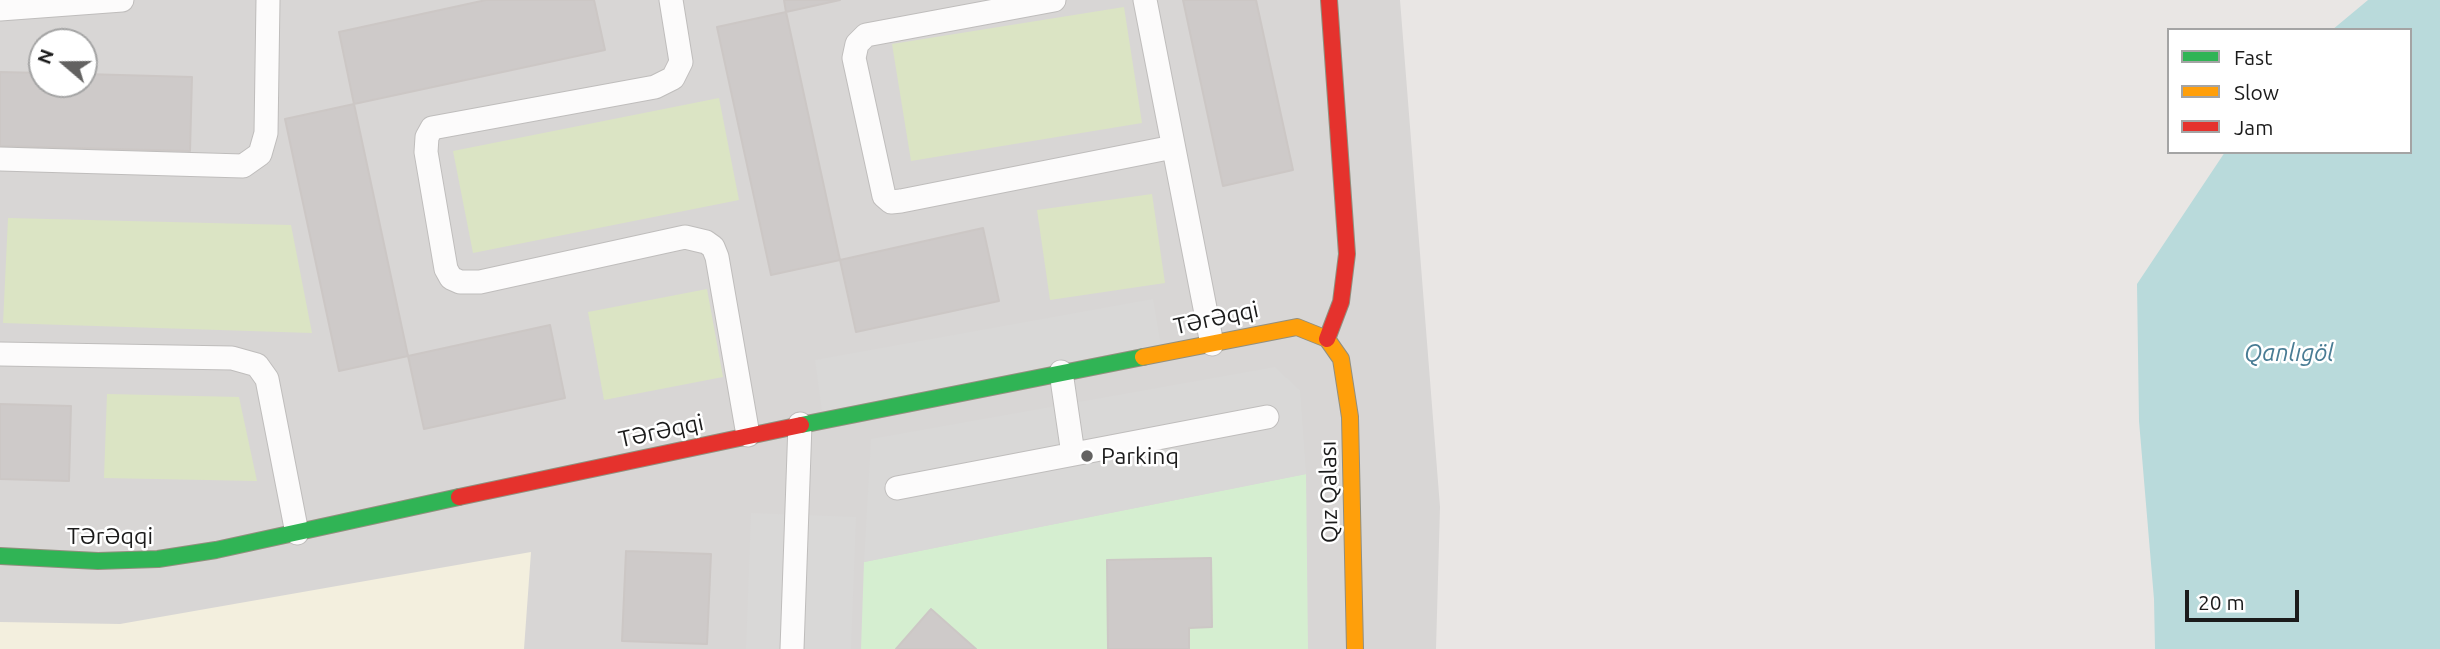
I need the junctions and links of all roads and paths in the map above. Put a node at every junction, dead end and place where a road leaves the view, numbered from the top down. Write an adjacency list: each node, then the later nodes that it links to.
1 (122, 0): 7 (lane)
2 (268, 0): 9 (lane)
3 (671, 0): 16 (lane)
4 (1054, 0): 8 (lane)
5 (1144, 0): 8 (lane)
6 (1328, 0): 10 (street)
7 (0, 9)
8 (1173, 147): 11 (lane)
9 (0, 159)
10 (1327, 339): 11 (street, Tərəqqi); 22 (street, Qız Qalası)
11 (1212, 344): 13 (street, Tərəqqi)
12 (0, 354): 19 (lane)
13 (1061, 372): 15 (street, Tərəqqi); 17 (lane)
14 (1267, 416): 17 (lane)
15 (800, 424): 16 (street, Tərəqqi); 21 (lane)
16 (748, 435): 19 (street, Tərəqqi)
17 (1073, 454): 18 (lane)
18 (897, 488)
19 (297, 533): 20 (street, Tərəqqi)
20 (0, 556)
21 (792, 649)
22 (1354, 649)

